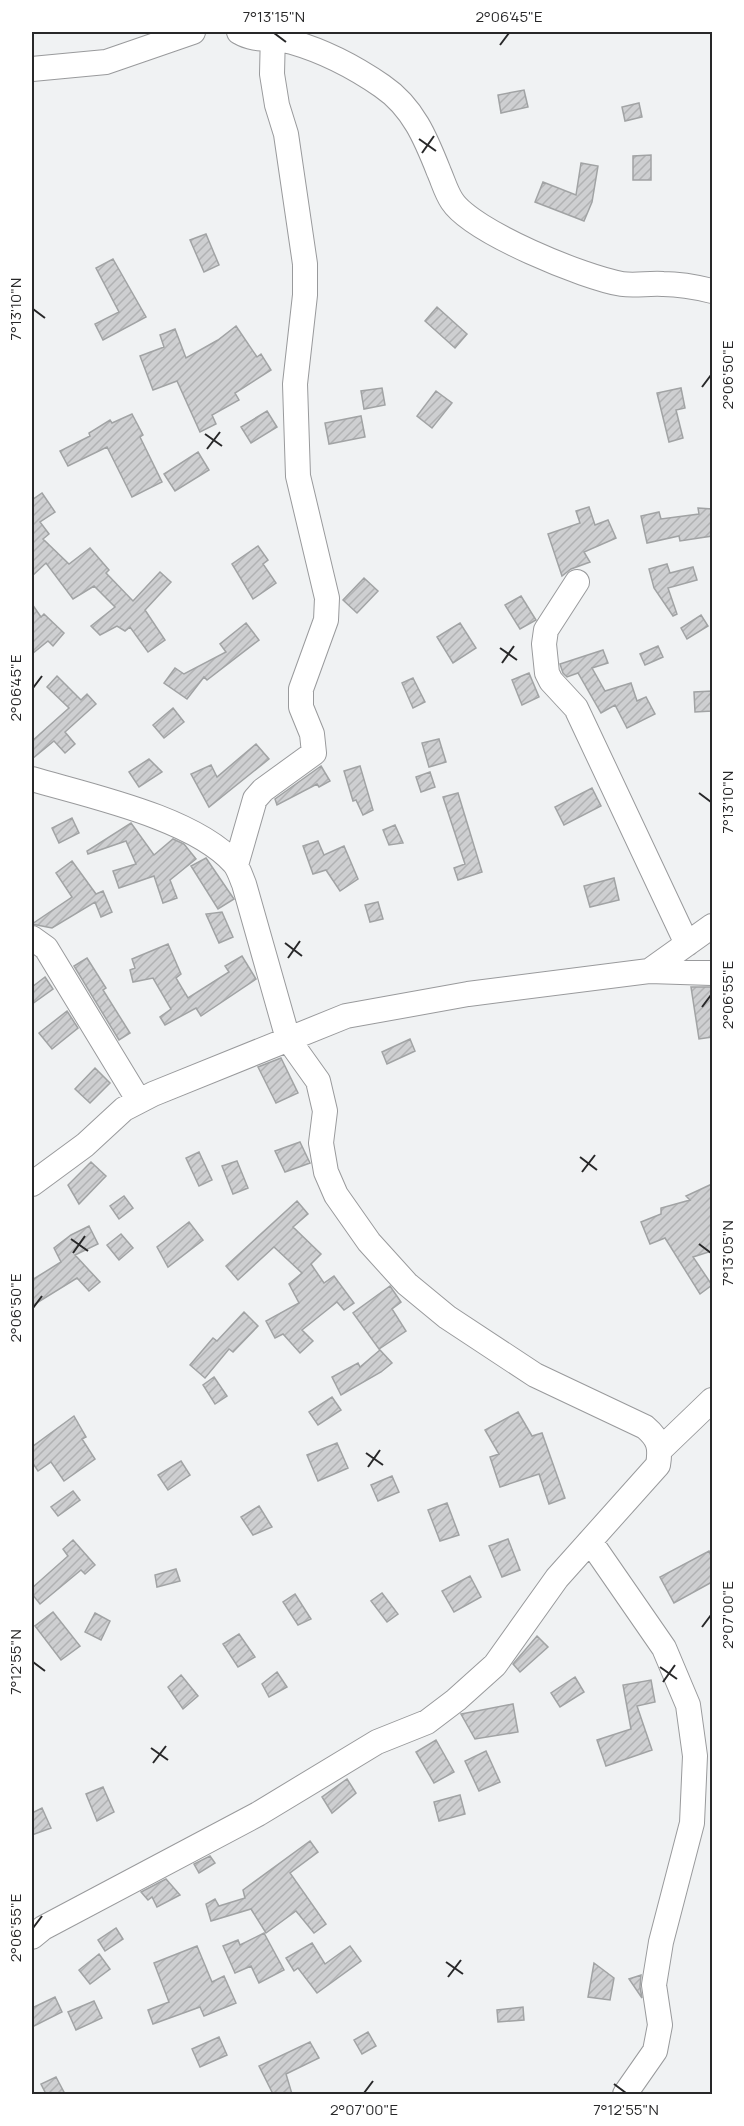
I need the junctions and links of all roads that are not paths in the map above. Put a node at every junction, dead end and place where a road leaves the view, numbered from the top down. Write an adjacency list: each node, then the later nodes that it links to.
1 (193, 32): 4 (street)
2 (240, 32): 3 (street)
3 (273, 35): 5 (street); 8 (street)
4 (32, 69)
5 (712, 291)
6 (577, 582): 11 (street)
7 (32, 779): 8 (street)
8 (236, 865): 14 (street)
9 (712, 926): 11 (street)
10 (32, 938): 15 (street)
11 (687, 944): 12 (street)
12 (649, 971): 13 (street); 14 (street)
13 (712, 973)
14 (288, 1039): 15 (street); 18 (street)
15 (139, 1101): 16 (street)
16 (32, 1184)
17 (712, 1400): 18 (street)
18 (660, 1450): 19 (street)
19 (590, 1541): 21 (street); 22 (street)
20 (712, 1796): 21 (street)
21 (692, 1823): 23 (street)
22 (32, 1937)
23 (630, 2086): 24 (street)
24 (609, 2094)

